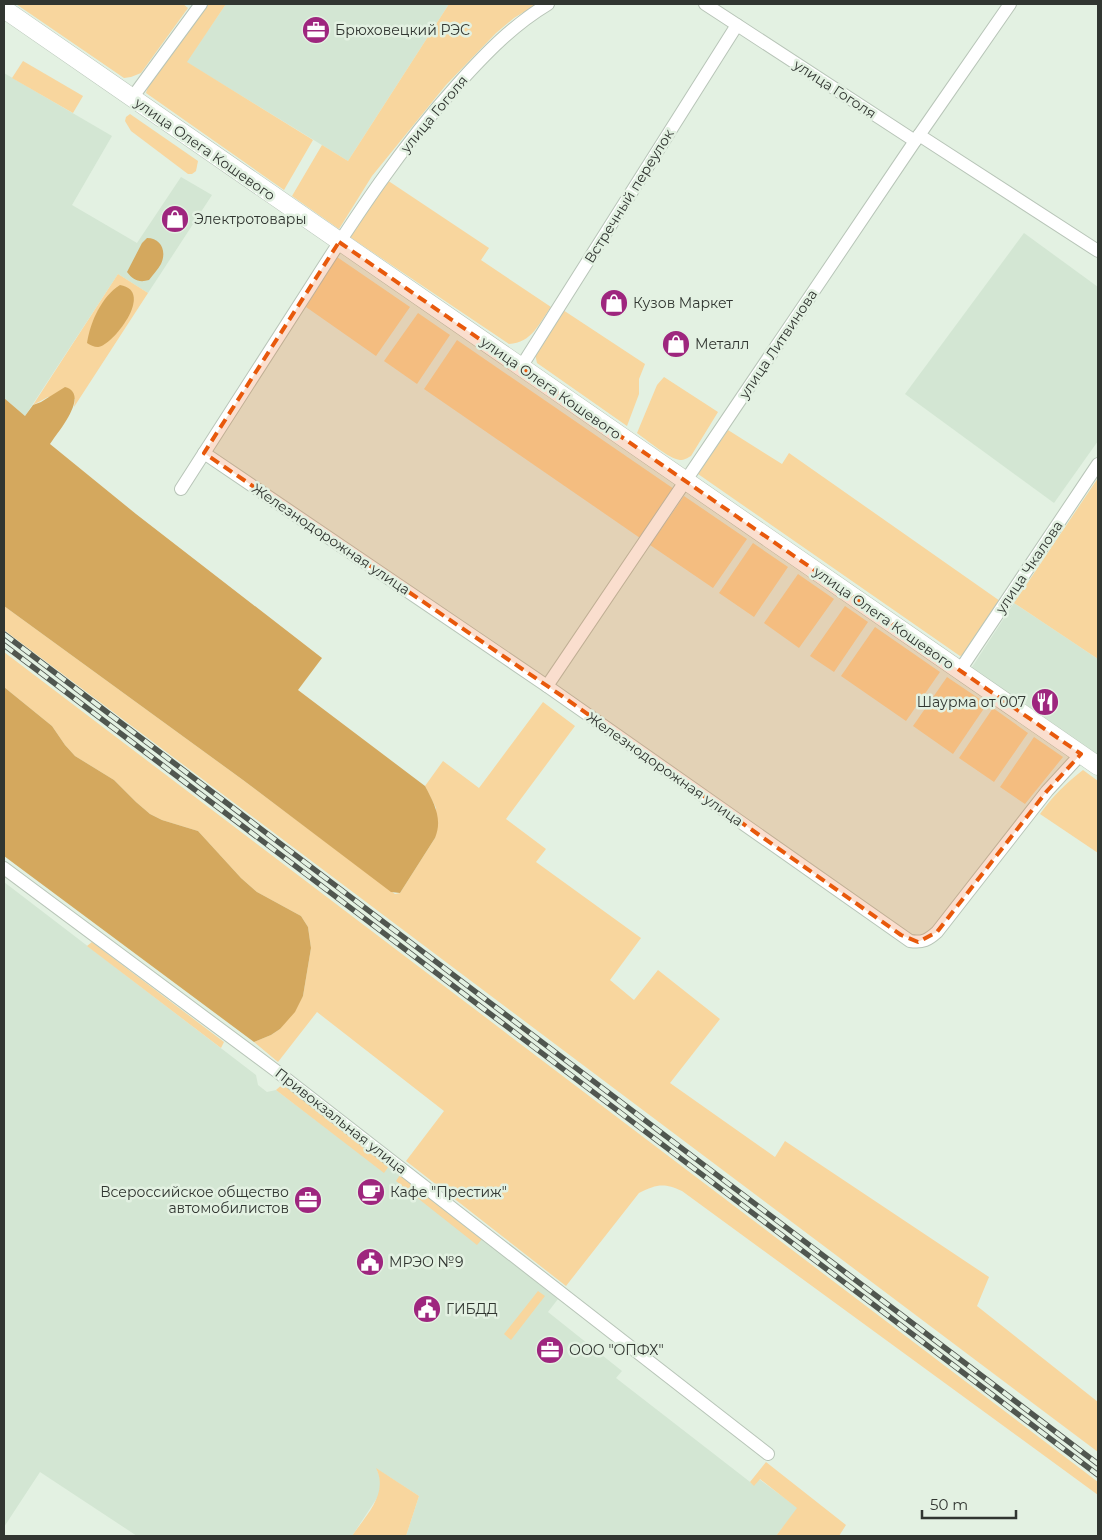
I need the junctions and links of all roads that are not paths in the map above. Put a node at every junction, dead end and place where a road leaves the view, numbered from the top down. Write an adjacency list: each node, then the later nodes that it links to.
1 (201, 4): 7 (street)
2 (548, 4): 9 (street, улица Гоголя)
3 (705, 4): 6 (street, улица Гоголя)
4 (1010, 4): 8 (street, улица Литвинова)
5 (4, 9): 7 (main road, улица Олега Кошевого)
6 (737, 25): 8 (street, улица Гоголя); 11 (street, Встречный переулок)
7 (132, 98): 9 (main road, улица Олега Кошевого)
8 (917, 138): 10 (street, улица Гоголя); 14 (street, улица Литвинова)
9 (339, 242): 11 (main road, улица Олега Кошевого); 12 (street)
10 (1098, 251)
11 (521, 367): 14 (main road, улица Олега Кошевого)
12 (204, 453): 15 (street); 17 (street, Железнодорожная улица)
13 (1098, 464): 16 (street, улица Чкалова)
14 (686, 481): 16 (main road, улица Олега Кошевого); 17 (street, улица Литвинова)
15 (181, 489)
16 (960, 670): 18 (main road, улица Олега Кошевого)
17 (547, 686): 18 (street, Железнодорожная улица)
18 (1081, 754): 19 (main road, улица Олега Кошевого)
19 (1098, 766)
20 (4, 868): 21 (street, Привокзальная улица)
21 (768, 1454)

